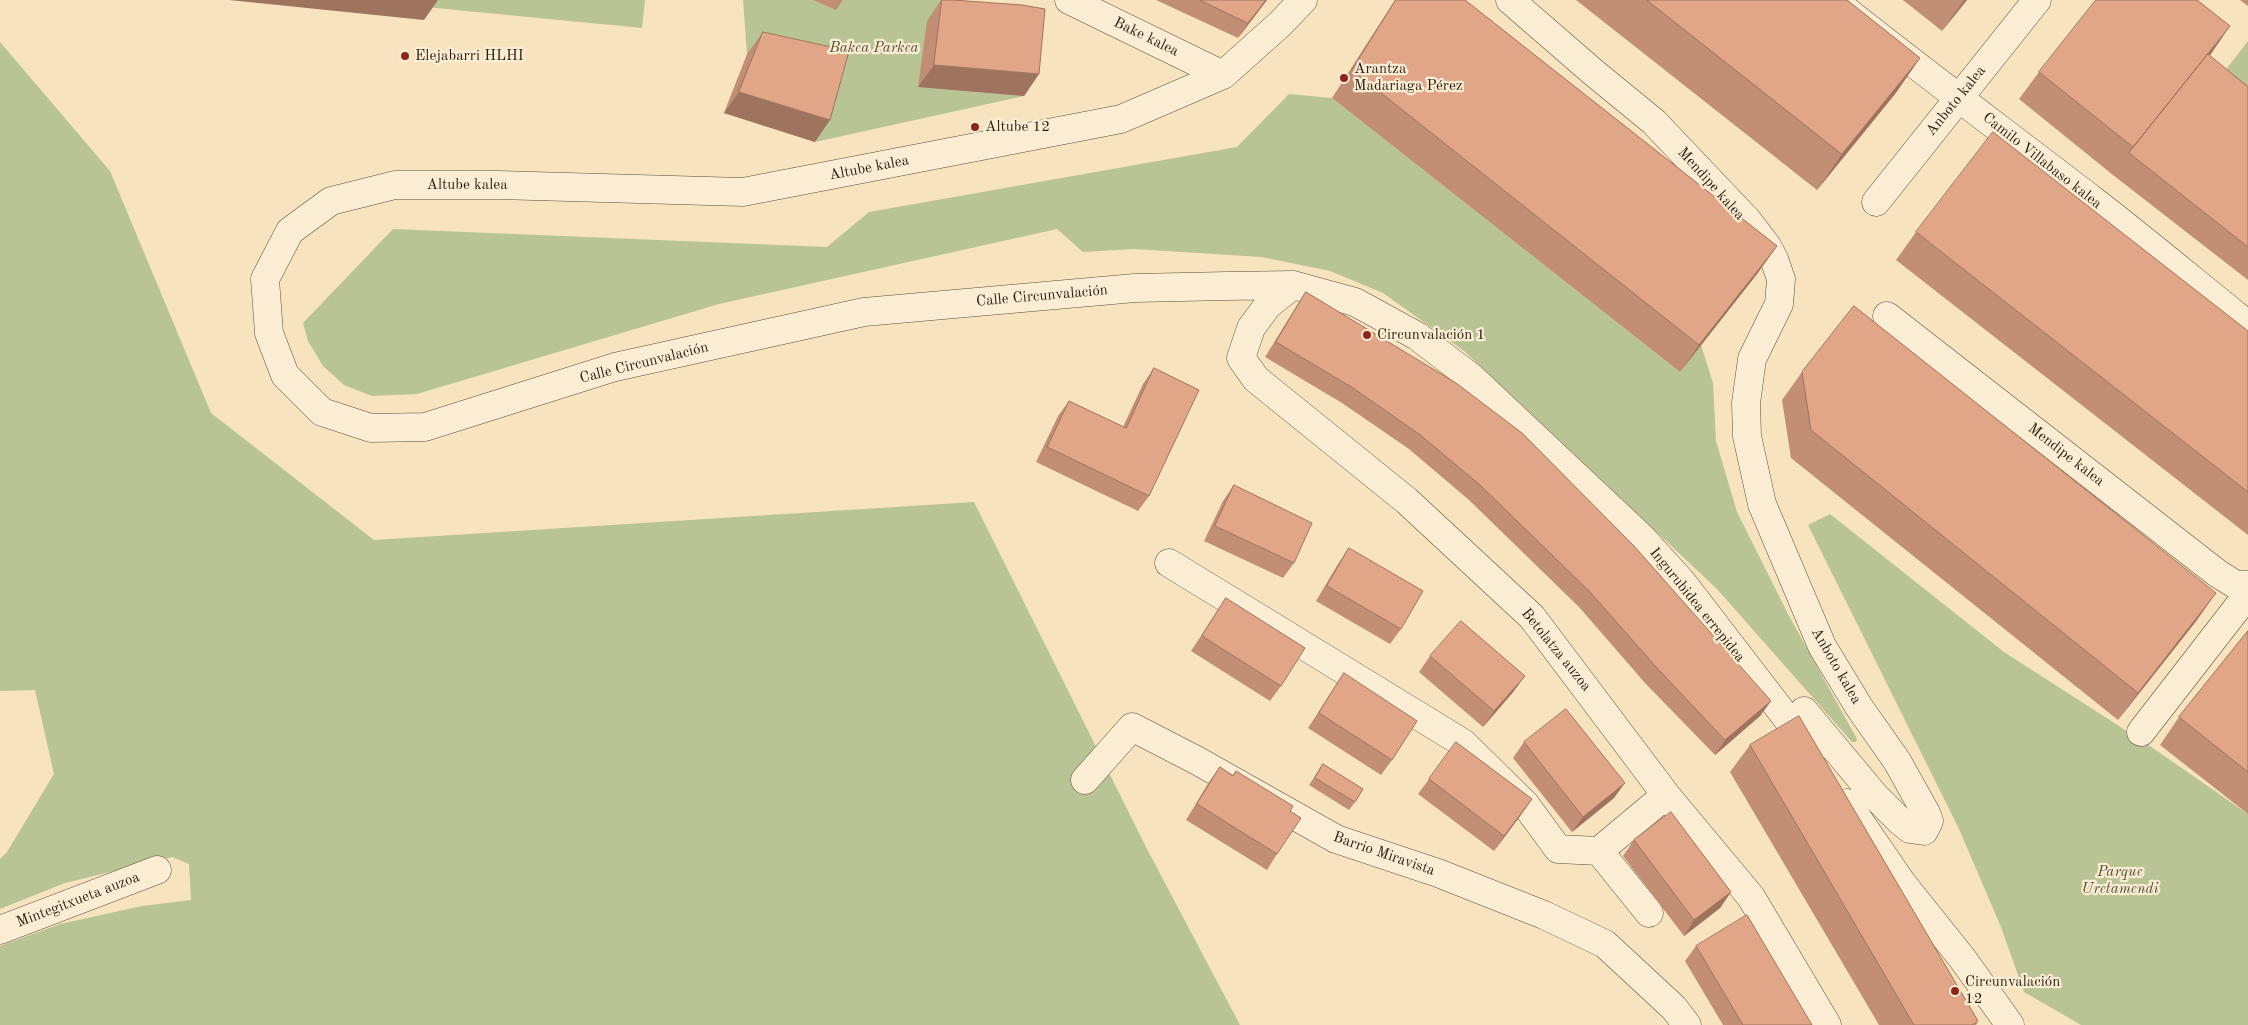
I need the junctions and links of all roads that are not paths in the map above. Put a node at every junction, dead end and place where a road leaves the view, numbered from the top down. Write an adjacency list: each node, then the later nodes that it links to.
1 (1069, 0): 6 (street, Bake kalea)
2 (1303, 0): 6 (street, Altube kalea)
3 (1510, 0): 11 (street, Mendipe kalea)
4 (1833, 0): 7 (street, Camilo Villabaso kalea)
5 (2037, 0): 7 (street, Anboto kalea)
6 (1222, 75): 8 (street, Altube kalea)
7 (1958, 98): 9 (street, Anboto kalea); 14 (street, Camilo Villabaso kalea)
8 (395, 185): 12 (street, Calle Circunvalación)
9 (1876, 202)
10 (1698, 204): 11 (street, Mendipe kalea)
11 (1748, 221): 18 (street, Anboto kalea)
12 (1293, 286): 18 (street, Ingurubidea errepidea); 21 (street, Betolatza auzoa)
13 (1887, 316): 16 (street, Mendipe kalea)
14 (2248, 325)
15 (1169, 563): 22 (street)
16 (2248, 585)
17 (2248, 594): 19 (street)
18 (1721, 635): 28 (street, Ingurubidea errepidea)
19 (2141, 732)
20 (1085, 780): 26 (street, Barrio Miravista)
21 (1666, 795): 22 (street); 27 (street, Betolatza auzoa)
22 (1599, 851): 24 (street)
23 (157, 870): 25 (street, Mintegitxueta auzoa)
24 (1649, 913)
25 (0, 930)
26 (1686, 1025)
27 (1827, 1025)
28 (2010, 1025)

